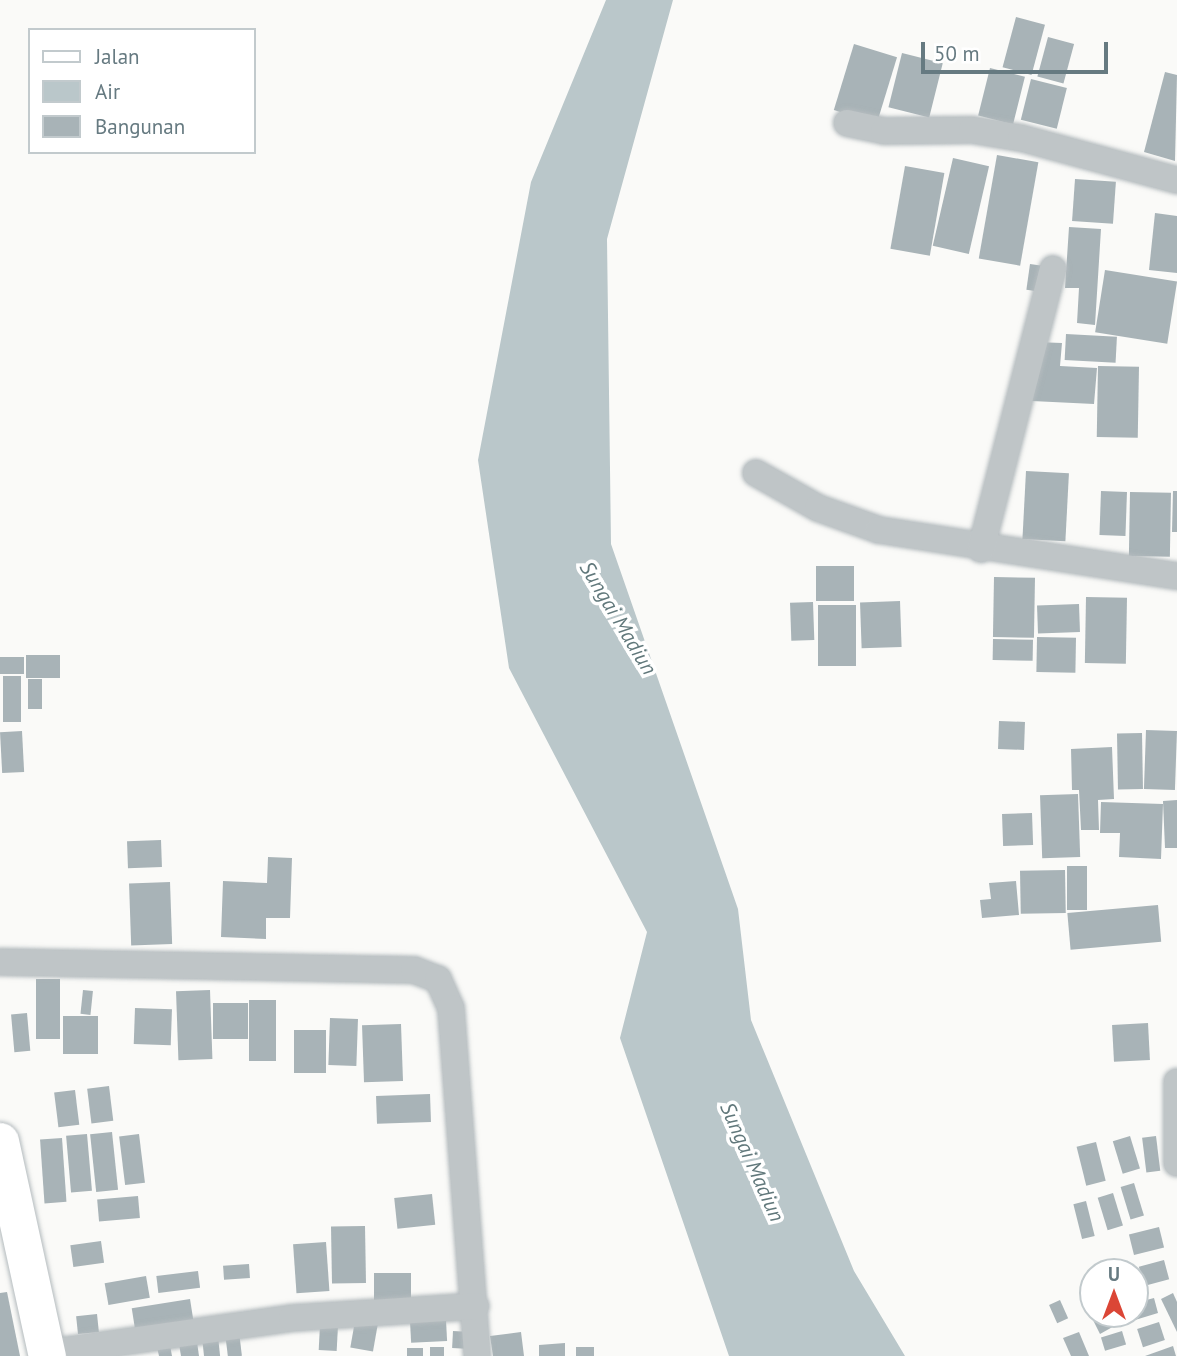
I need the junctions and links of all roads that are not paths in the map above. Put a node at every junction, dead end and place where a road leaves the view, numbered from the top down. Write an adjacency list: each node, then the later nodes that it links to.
1 (847, 123): 2 (street)
2 (1177, 180)
3 (1053, 268): 5 (street)
4 (756, 473): 5 (street)
5 (981, 549): 6 (street)
6 (1177, 576)
7 (0, 962): 12 (street)
8 (1177, 1082): 10 (street)
9 (0, 1141): 11 (street)
10 (1177, 1163)
11 (6, 1200): 13 (street)
12 (476, 1306): 13 (street); 14 (street)
13 (46, 1355)
14 (477, 1356)

